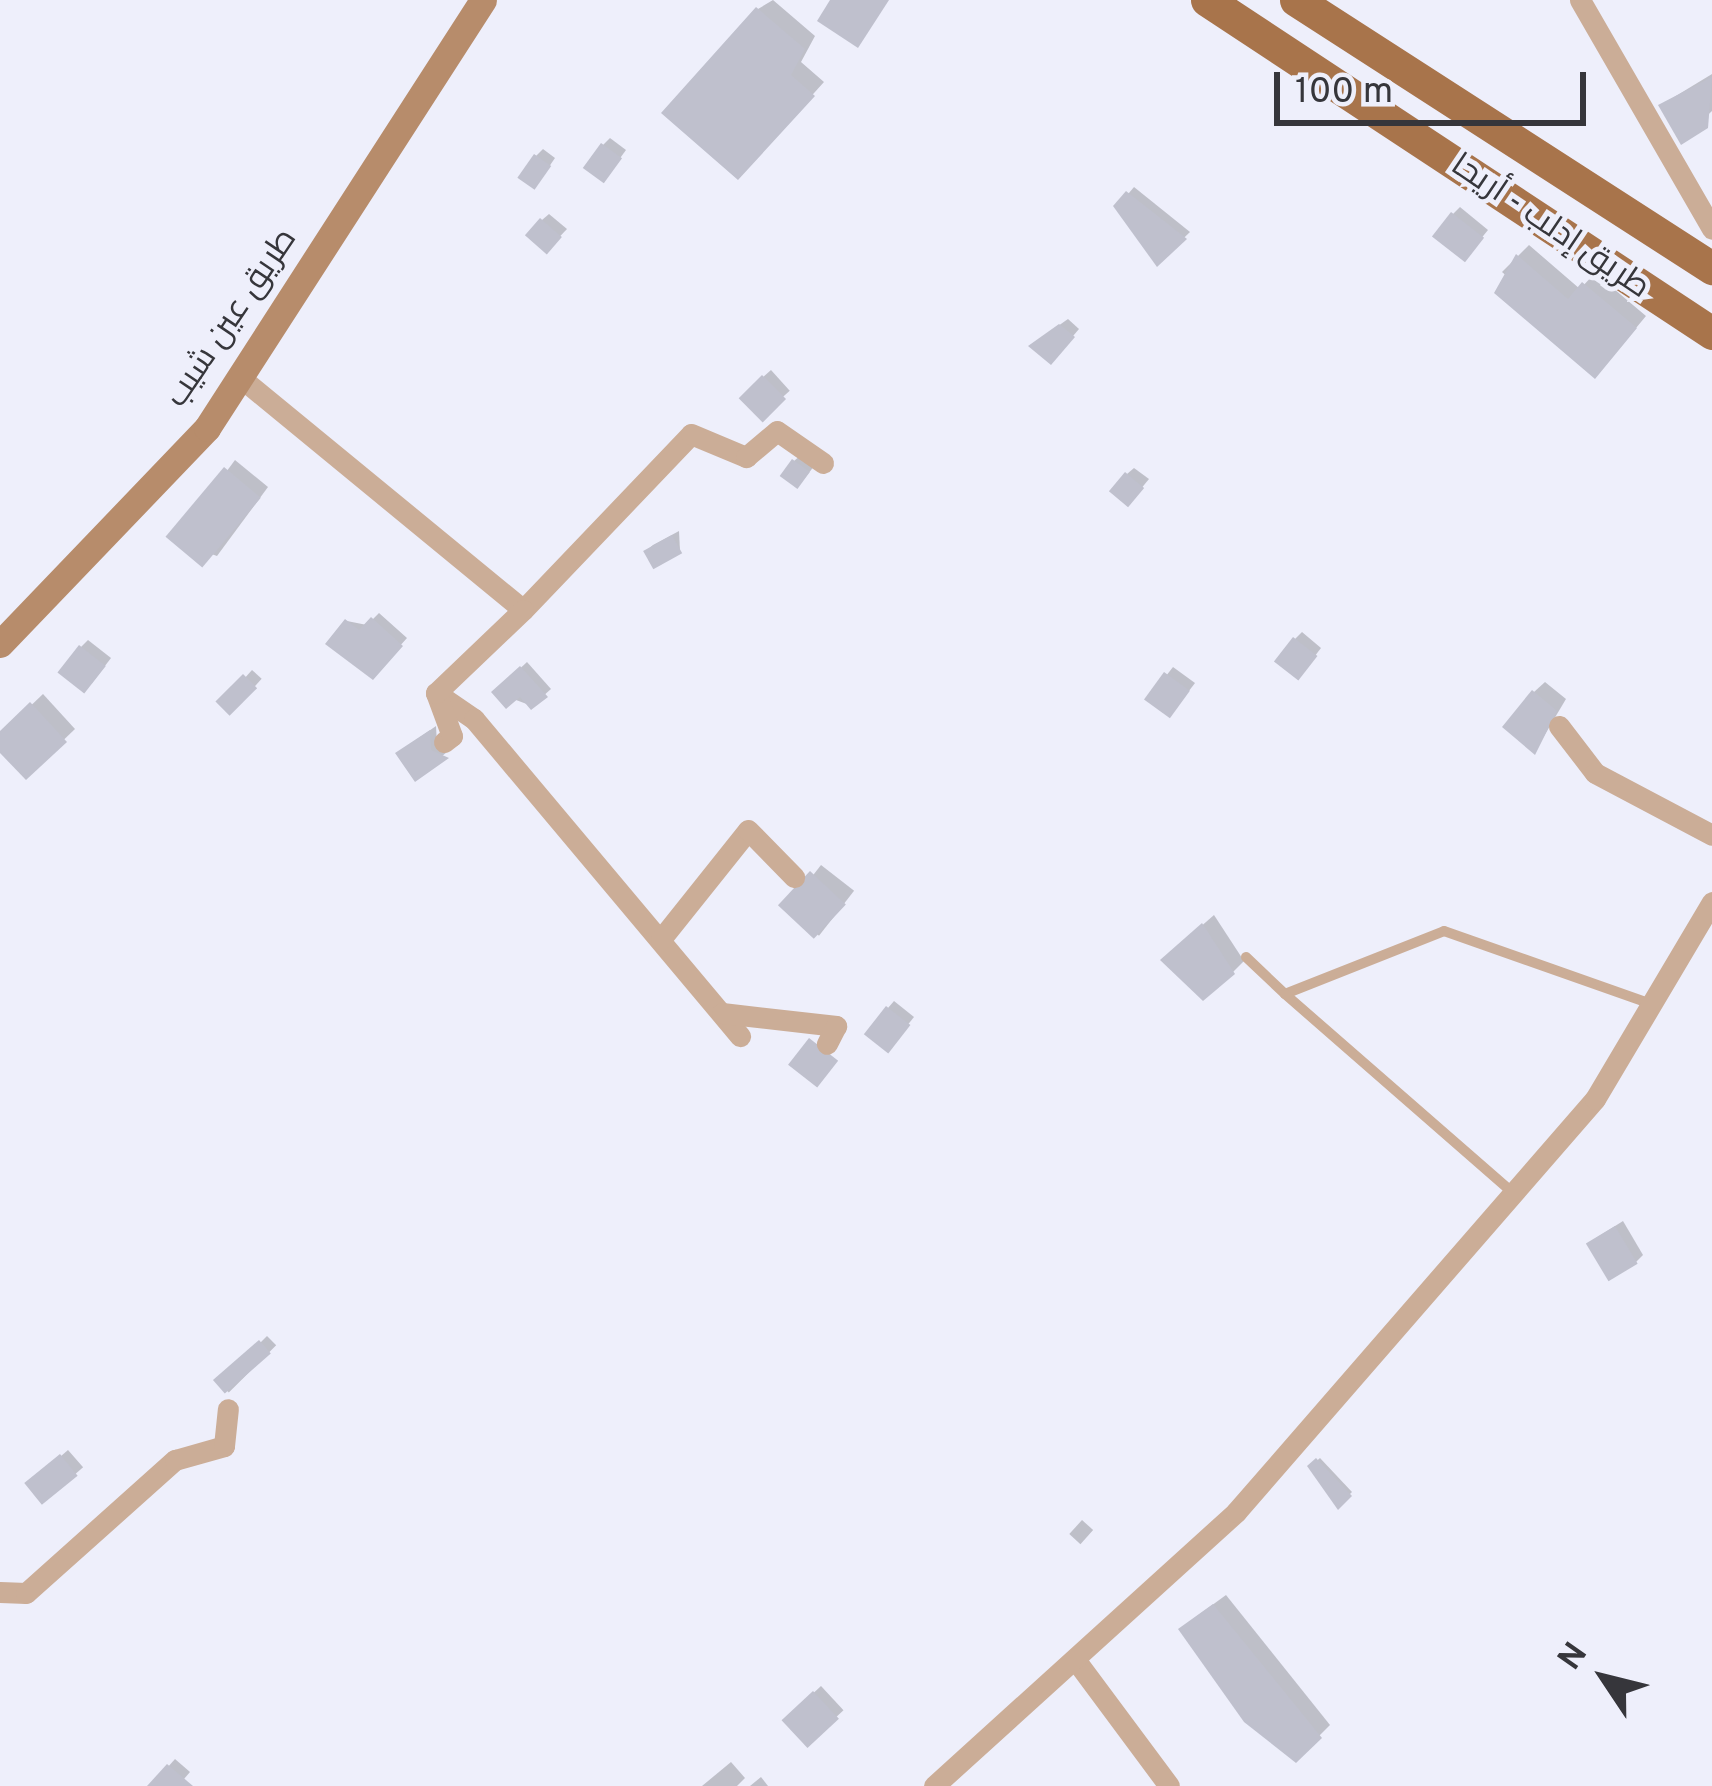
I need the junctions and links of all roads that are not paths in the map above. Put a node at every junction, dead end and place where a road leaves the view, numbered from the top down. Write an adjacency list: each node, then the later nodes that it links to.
1 (483, 0): 8 (main road, طريق عين شيب)
2 (1208, 0): 7 (main road, طريق إدلب - أريحا)
3 (1296, 0): 6 (main road, طريق إدلب - أريحا)
4 (1580, 0): 5 (street)
5 (1712, 229)
6 (1712, 268)
7 (1712, 333)
8 (241, 378): 10 (street); 11 (main road, طريق عين شيب)
9 (823, 463): 10 (street)
10 (523, 610): 12 (street)
11 (0, 644)
12 (436, 693): 14 (street); 18 (street)
13 (1559, 726): 15 (street)
14 (444, 742)
15 (1712, 835)
16 (794, 877): 18 (street)
17 (1712, 902): 21 (street)
18 (661, 939): 22 (street)
19 (1246, 957): 20 (lane)
20 (1285, 994): 21 (lane); 25 (lane)
21 (1654, 1005): 25 (street)
22 (722, 1013): 23 (street); 24 (street)
23 (740, 1036)
24 (827, 1044)
25 (1513, 1192): 28 (street)
26 (228, 1409): 27 (street)
27 (0, 1592)
28 (1076, 1662): 29 (street); 30 (street)
29 (934, 1786)
30 (1169, 1786)

